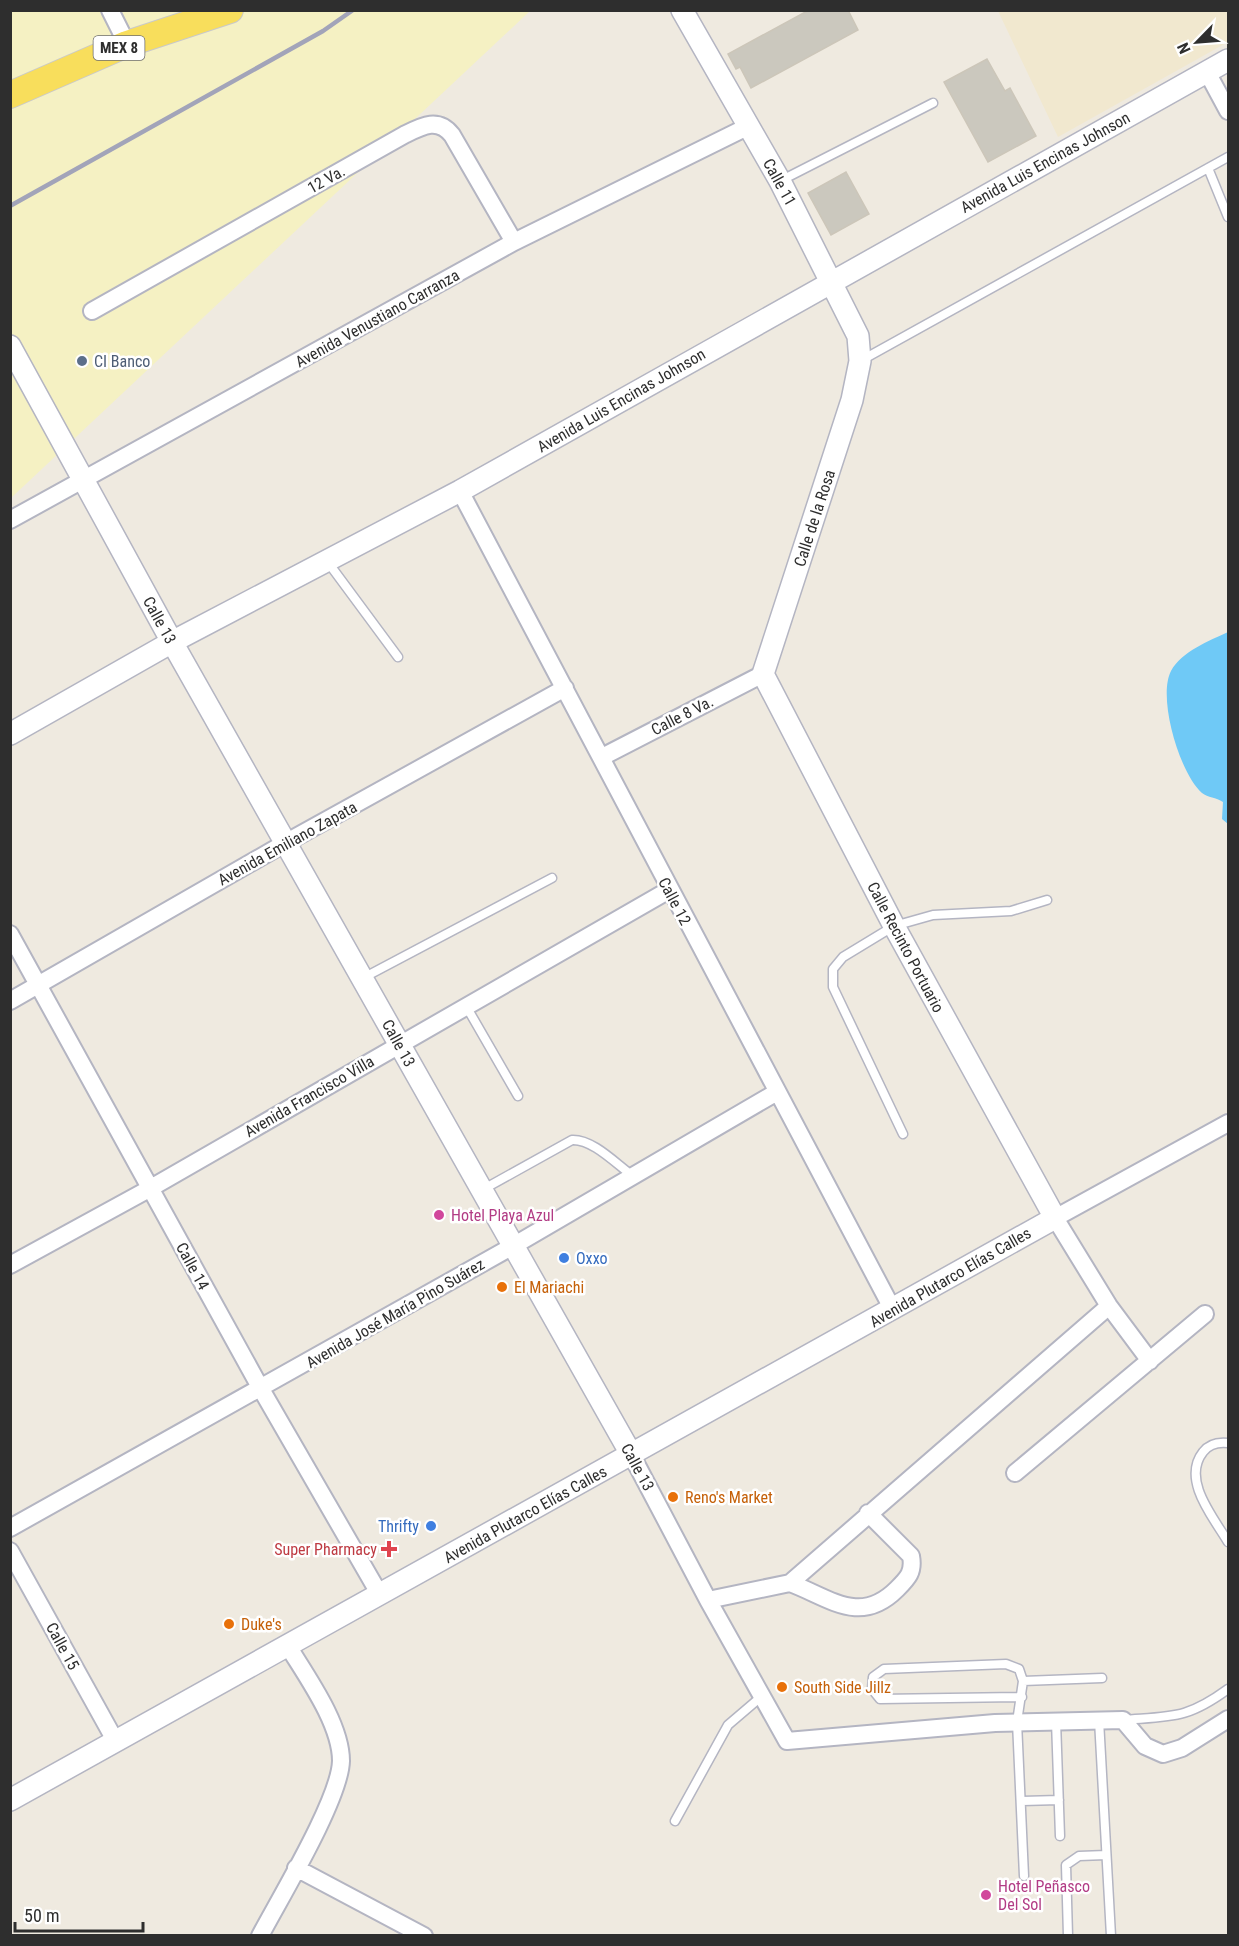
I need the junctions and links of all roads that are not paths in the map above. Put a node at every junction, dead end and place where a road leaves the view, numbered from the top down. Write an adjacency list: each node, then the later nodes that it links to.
1 (110, 10): 4 (street)
2 (230, 10): 4 (main road, MEX 8)
3 (682, 10): 10 (street, Calle 11)
4 (127, 44): 7 (main road, MEX 8)
5 (1228, 60): 6 (street, Avenida Luis Encinas Johnson)
6 (1207, 72): 9 (street); 16 (street, Avenida Luis Encinas Johnson)
7 (10, 94)
8 (933, 103): 13 (lane)
9 (1228, 111)
10 (749, 126): 13 (street, Calle 11); 15 (street, Avenida Venustiano Carranza)
11 (1228, 157): 12 (lane)
12 (1208, 168): 14 (lane); 19 (lane)
13 (780, 181): 16 (street, Calle 11)
14 (1228, 217)
15 (514, 242): 17 (street, 12 Va.); 20 (street, Avenida Venustiano Carranza)
16 (832, 280): 19 (street, Calle 11); 21 (street, Avenida Luis Encinas Johnson)
17 (92, 311)
18 (10, 346): 20 (street, Calle 13)
19 (861, 361): 26 (street, Calle de la Rosa)
20 (84, 480): 22 (street, Avenida Venustiano Carranza); 24 (street, Calle 13)
21 (460, 491): 23 (street, Avenida Luis Encinas Johnson); 27 (street, Calle 12)
22 (10, 520)
23 (327, 561): 24 (street, Avenida Luis Encinas Johnson); 25 (lane)
24 (172, 642): 28 (street, Avenida Luis Encinas Johnson); 30 (street, Calle 13)
25 (398, 657)
26 (763, 674): 29 (street, Calle 8 Va.); 34 (street, Calle Recinto Portuario)
27 (565, 688): 29 (street, Calle 12); 30 (street, Avenida Emiliano Zapata)
28 (10, 734)
29 (602, 757): 32 (street, Calle 12)
30 (287, 842): 36 (street, Calle 13); 37 (street, Avenida Emiliano Zapata)
31 (552, 878): 36 (lane)
32 (669, 890): 39 (street, Avenida Francisco Villa); 41 (street, Calle 12)
33 (1047, 900): 34 (lane)
34 (894, 926): 44 (lane); 48 (street, Calle Recinto Portuario)
35 (10, 934): 37 (street, Calle 14)
36 (363, 978): 40 (street, Calle 13)
37 (38, 985): 38 (street, Avenida Emiliano Zapata); 46 (street, Calle 14)
38 (10, 1001)
39 (466, 1006): 40 (street, Avenida Francisco Villa); 42 (lane)
40 (399, 1044): 46 (street, Avenida Francisco Villa); 47 (street, Calle 13)
41 (777, 1092): 45 (street, Avenida José María Pino Suárez); 52 (street, Calle 12)
42 (518, 1096)
43 (1228, 1123): 48 (street, Avenida Plutarco Elías Calles)
44 (903, 1134)
45 (633, 1176): 47 (lane); 49 (street, Avenida José María Pino Suárez)
46 (149, 1189): 50 (street, Avenida Francisco Villa); 55 (street, Calle 14)
47 (482, 1190): 49 (street, Calle 13)
48 (1055, 1218): 51 (street); 52 (street, Avenida Plutarco Elías Calles)
49 (513, 1246): 55 (street, Avenida José María Pino Suárez); 57 (street, Calle 13)
50 (10, 1265)
51 (1108, 1306): 54 (street); 59 (street)
52 (893, 1310): 57 (street, Avenida Plutarco Elías Calles)
53 (1205, 1314): 54 (street)
54 (1150, 1361): 58 (street)
55 (261, 1389): 60 (street, Avenida José María Pino Suárez); 64 (street, Calle 14)
56 (1228, 1443): 61 (lane)
57 (631, 1454): 64 (street, Avenida Plutarco Elías Calles); 65 (street, Calle 13)
58 (1015, 1473)
59 (868, 1513): 63 (street); 63 (street)
60 (10, 1528)
61 (1228, 1542)
62 (10, 1551): 77 (street, Calle 15)
63 (790, 1584): 65 (street)
64 (380, 1594): 66 (street, Avenida Plutarco Elías Calles)
65 (708, 1600): 70 (street, Calle 13)
66 (288, 1646): 77 (street, Avenida Plutarco Elías Calles); 84 (street)
67 (1102, 1678): 68 (lane)
68 (1023, 1681): 71 (lane); 71 (lane)
69 (1228, 1689): 74 (lane)
70 (762, 1696): 76 (street, Calle 13); 81 (lane)
71 (1022, 1697): 76 (lane)
72 (1228, 1719): 74 (street)
73 (1099, 1720): 74 (street); 75 (street); 83 (lane)
74 (1123, 1720)
75 (1056, 1721): 76 (street); 79 (lane)
76 (1017, 1722): 80 (lane)
77 (116, 1742): 78 (street, Avenida Plutarco Elías Calles)
78 (10, 1800)
79 (1059, 1800): 80 (lane); 82 (lane)
80 (1022, 1801): 85 (lane)
81 (675, 1821)
82 (1060, 1836)
83 (1106, 1855): 88 (lane); 89 (lane)
84 (296, 1868): 86 (street); 87 (street)
85 (1024, 1876)
86 (261, 1935)
87 (424, 1935)
88 (1068, 1935)
89 (1111, 1935)

